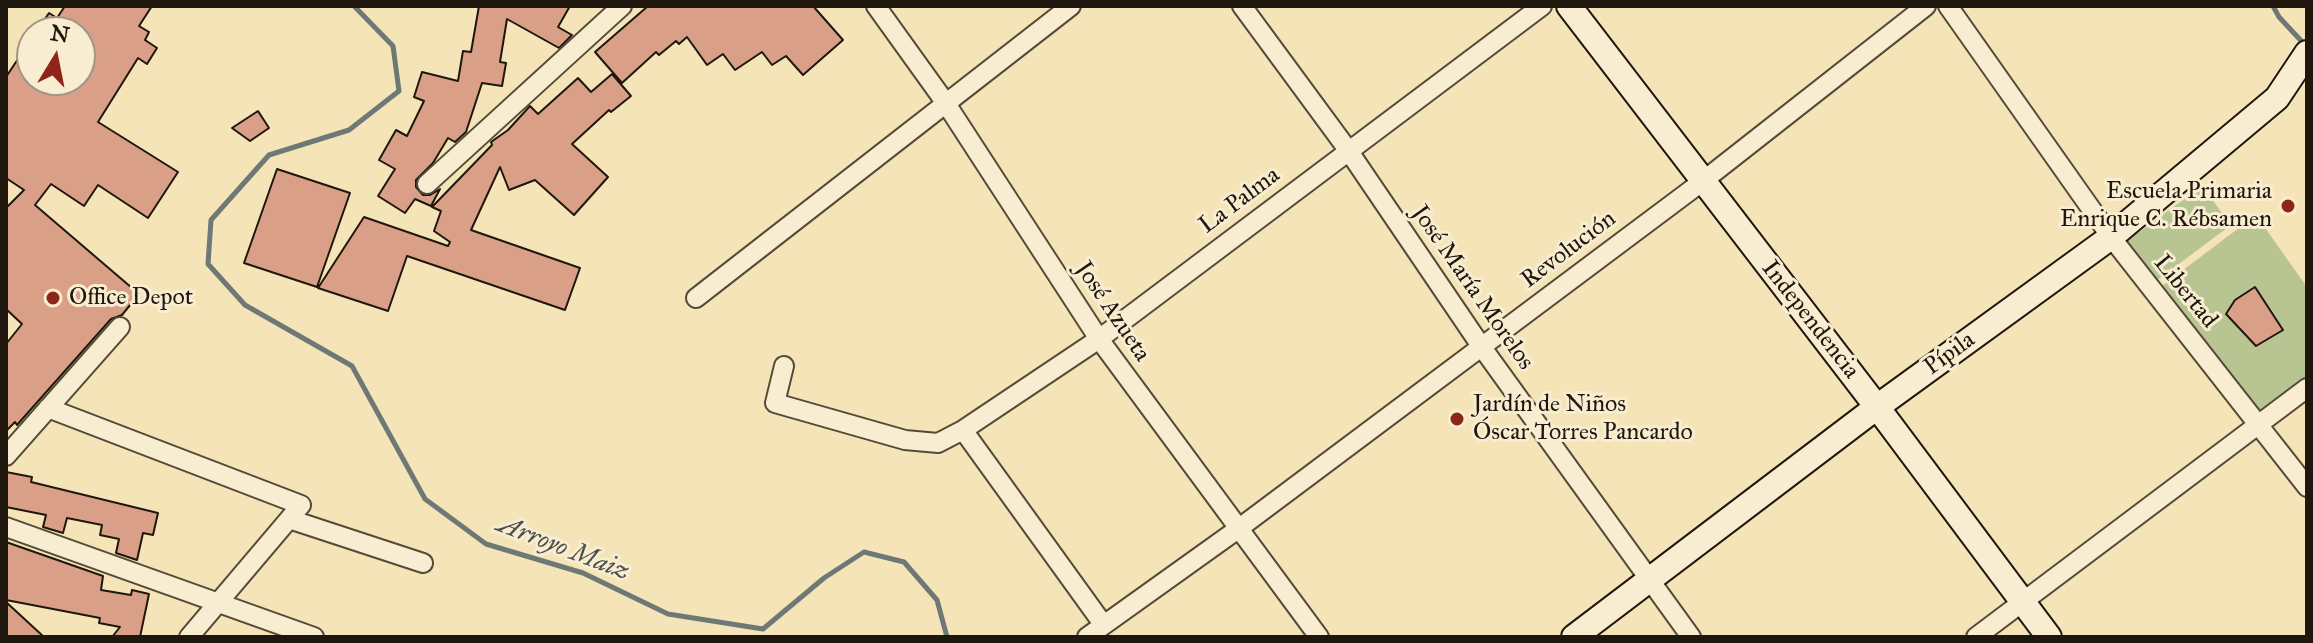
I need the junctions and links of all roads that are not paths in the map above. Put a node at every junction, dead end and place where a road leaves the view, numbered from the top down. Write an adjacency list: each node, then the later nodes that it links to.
1 (622, 6): 13 (street)
2 (876, 6): 10 (street, José Azueta)
3 (1071, 6): 10 (street)
4 (1242, 6): 11 (street, José María Morelos)
5 (1542, 6): 11 (street, La Palma)
6 (1569, 6): 12 (main road, Independencia)
7 (1926, 6): 12 (street, Revolución)
8 (1948, 6): 14 (street, Libertad)
9 (2307, 53): 14 (main road, Pípila)
10 (945, 102): 15 (street); 17 (street, José Azueta)
11 (1348, 150): 17 (street, La Palma); 18 (street, José María Morelos)
12 (1703, 181): 18 (street, Revolución); 21 (main road, Independencia)
13 (427, 184)
14 (2111, 237): 21 (main road, Pípila); 23 (street, Libertad)
15 (696, 298)
16 (120, 327): 22 (street)
17 (1099, 339): 24 (street, La Palma); 29 (street, José Azueta)
18 (1481, 346): 29 (street, Revolución); 31 (street, José María Morelos)
19 (784, 366): 24 (street, La Palma)
20 (2307, 388): 23 (street)
21 (1877, 407): 31 (main road, Pípila); 32 (main road, Independencia)
22 (48, 408): 25 (street); 27 (street)
23 (2260, 424): 26 (street, Libertad); 32 (street)
24 (963, 430): 34 (street)
25 (6, 456)
26 (2307, 487)
27 (295, 512): 30 (street); 33 (street)
28 (6, 527): 33 (street)
29 (1238, 529): 34 (street, Revolución); 38 (street, José Azueta)
30 (423, 563)
31 (1650, 577): 39 (main road, Pípila); 40 (street, José María Morelos)
32 (2023, 602): 41 (street); 42 (main road, Independencia)
33 (217, 603): 35 (street); 36 (street)
34 (1103, 624): 37 (street, Revolución)
35 (189, 637)
36 (314, 637)
37 (1087, 637)
38 (1319, 637)
39 (1574, 637)
40 (1691, 637)
41 (1976, 637)
42 (2049, 637)

